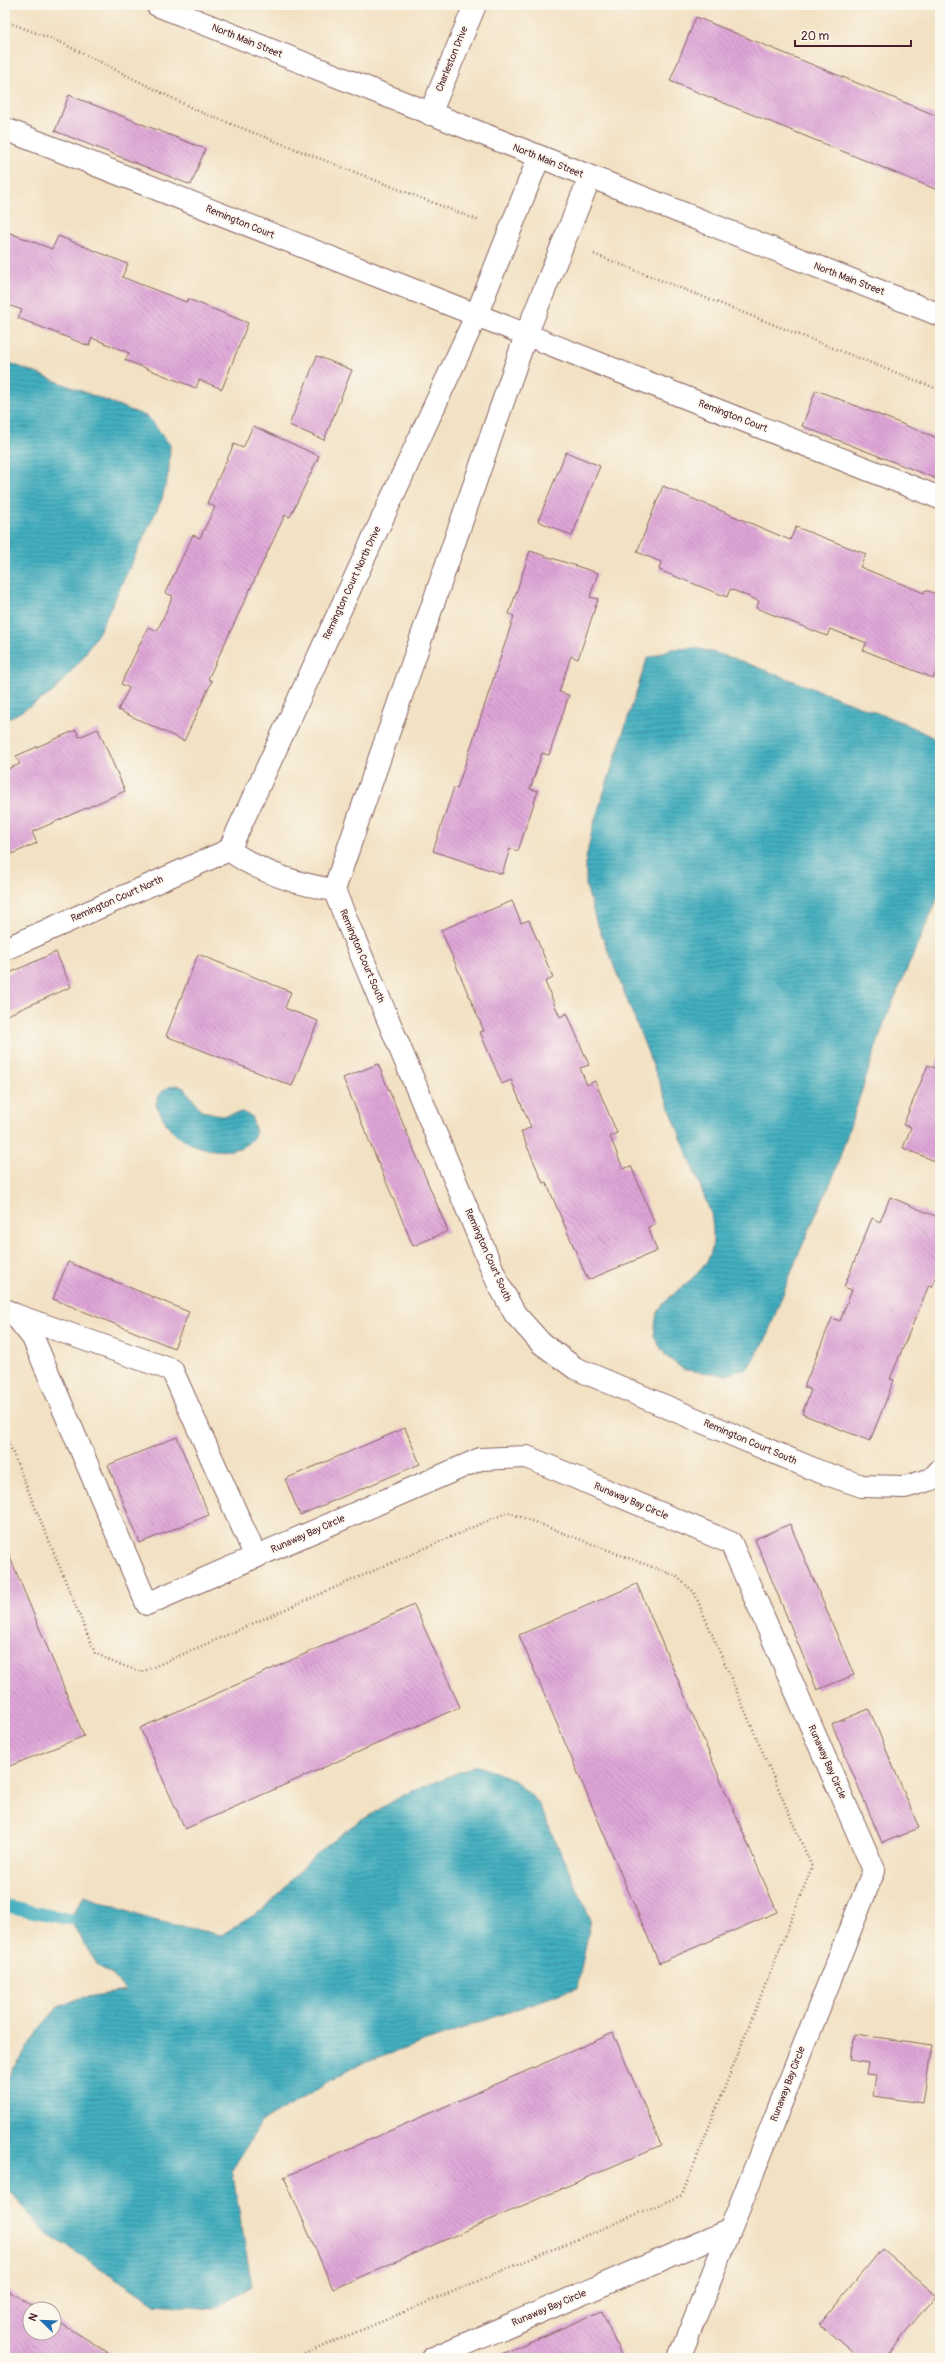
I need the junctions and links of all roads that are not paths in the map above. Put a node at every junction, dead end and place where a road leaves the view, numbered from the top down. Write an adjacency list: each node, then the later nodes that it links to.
1 (156, 5): 3 (street, North Main Street)
2 (475, 5): 3 (street, Charleston Drive)
3 (430, 114): 5 (street, North Main Street)
4 (5, 129): 8 (street, Remington Court)
5 (539, 157): 6 (street, North Main Street); 8 (street)
6 (590, 177): 7 (street, North Main Street); 9 (street)
7 (940, 315)
8 (476, 316): 9 (street, Remington Court); 11 (street, Remington Court North Drive)
9 (526, 335): 10 (street, Remington Court); 12 (street)
10 (940, 498)
11 (229, 850): 12 (street); 13 (street, Remington Court North)
12 (334, 890): 15 (street, Remington Court South)
13 (5, 949)
14 (10, 1313): 16 (street); 16 (street, Runaway Bay Circle)
15 (940, 1470)
16 (256, 1557): 17 (street, Runaway Bay Circle)
17 (730, 2230): 18 (street, Runaway Bay Circle); 19 (street, Runaway Bay Circle)
18 (433, 2358)
19 (679, 2358)

